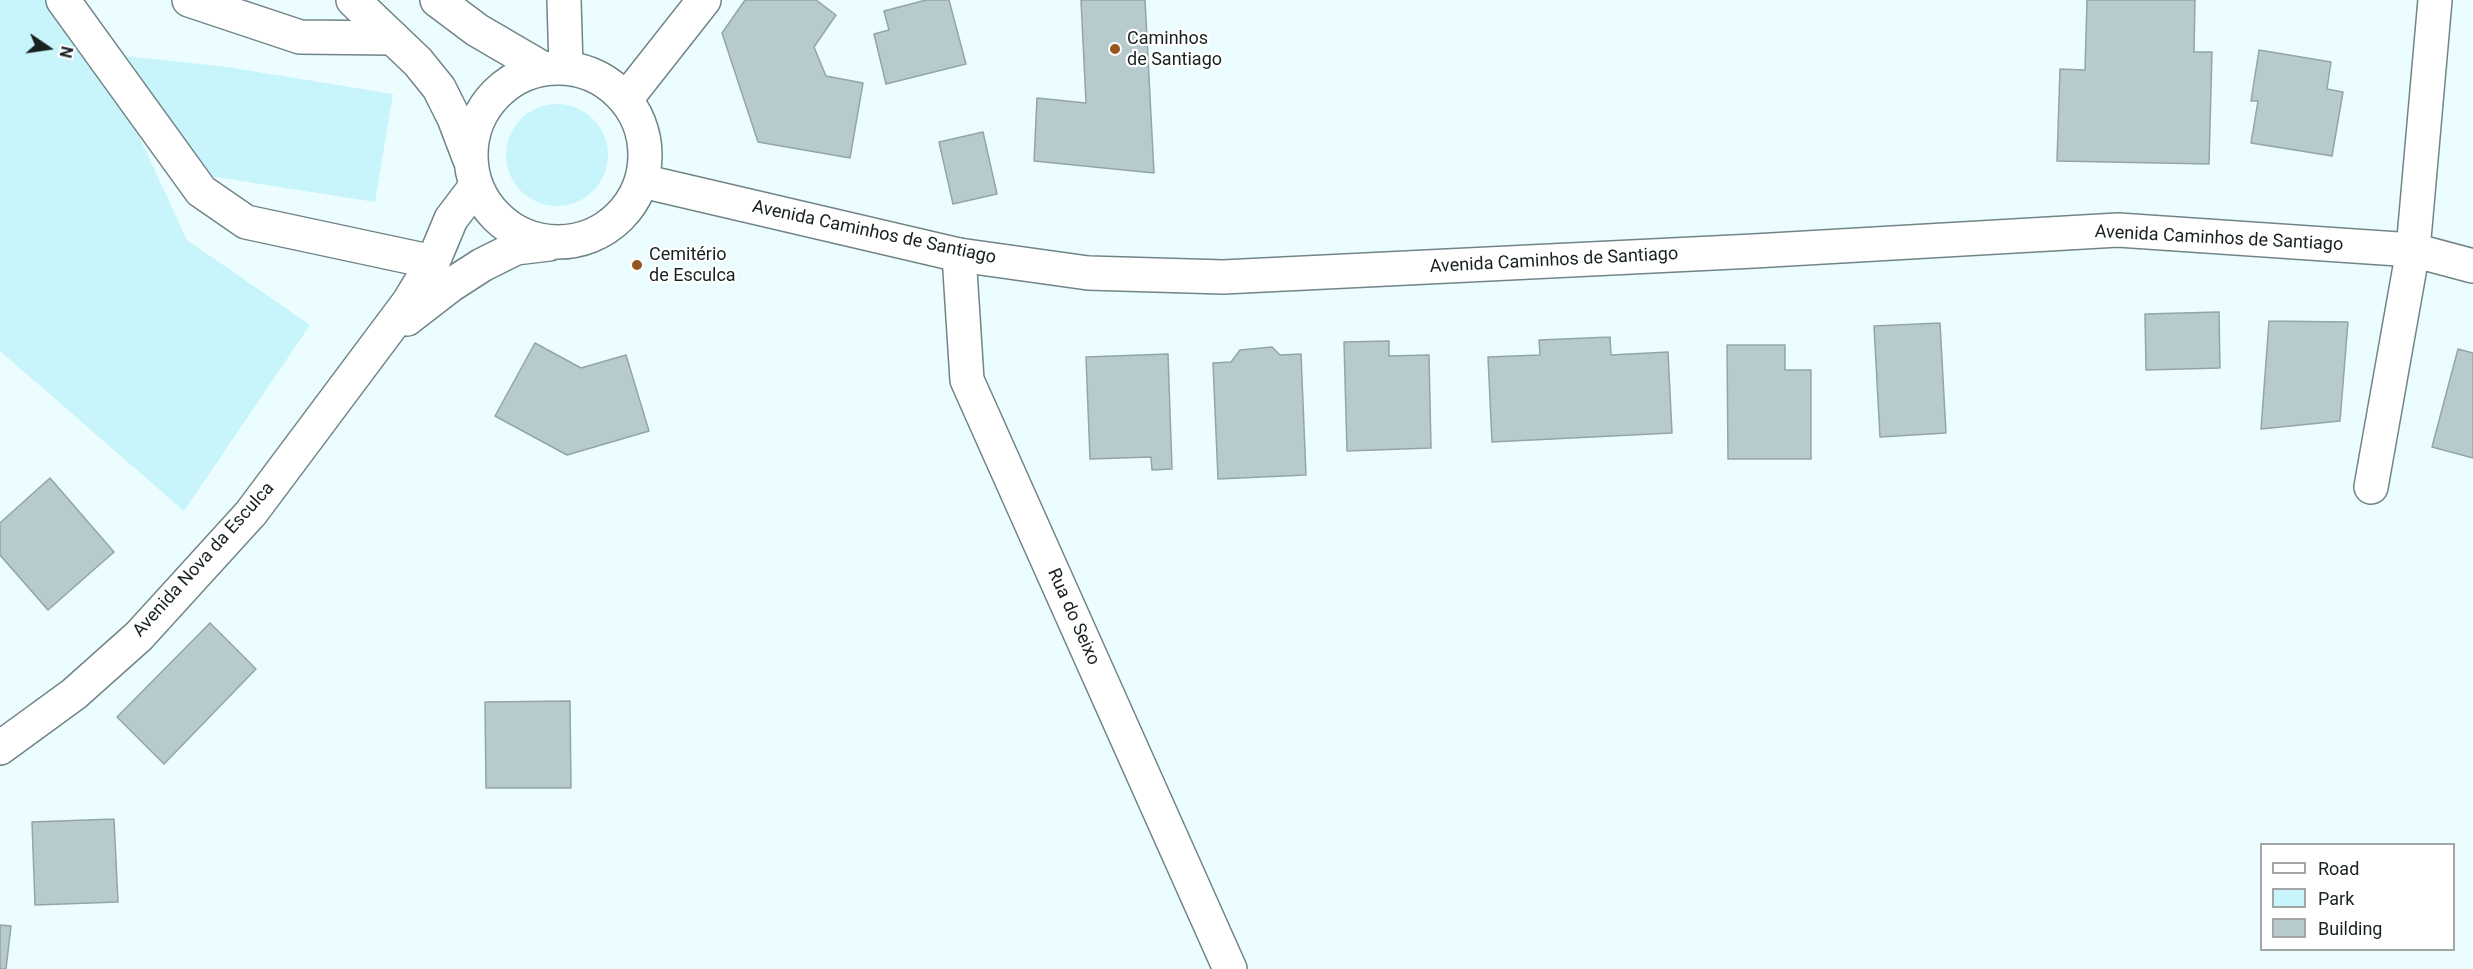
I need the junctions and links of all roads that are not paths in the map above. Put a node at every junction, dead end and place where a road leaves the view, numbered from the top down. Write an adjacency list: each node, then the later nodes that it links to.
1 (63, 0): 16 (street)
2 (189, 0): 8 (street)
3 (353, 0): 8 (street)
4 (436, 0): 9 (street)
5 (564, 0): 9 (street)
6 (704, 0): 10 (street)
7 (2435, 0): 14 (street)
8 (393, 38): 11 (street)
9 (554, 68): 10 (street); 11 (street)
10 (626, 99): 12 (street)
11 (473, 174): 13 (street); 16 (street, Avenida Nova da Esculca)
12 (642, 181): 13 (street); 15 (street, Avenida Caminhos de Santiago)
13 (558, 243): 18 (street, Avenida Nova da Esculca)
14 (2413, 250): 15 (street, Avenida Caminhos de Santiago); 17 (street, Avenida Caminhos de Santiago); 19 (street)
15 (959, 255): 21 (street, Rua do Seixo)
16 (433, 262): 18 (street, Avenida Nova da Esculca)
17 (2473, 266)
18 (378, 344): 20 (street, Avenida Nova da Esculca)
19 (2371, 487)
20 (0, 748)
21 (1230, 969)

